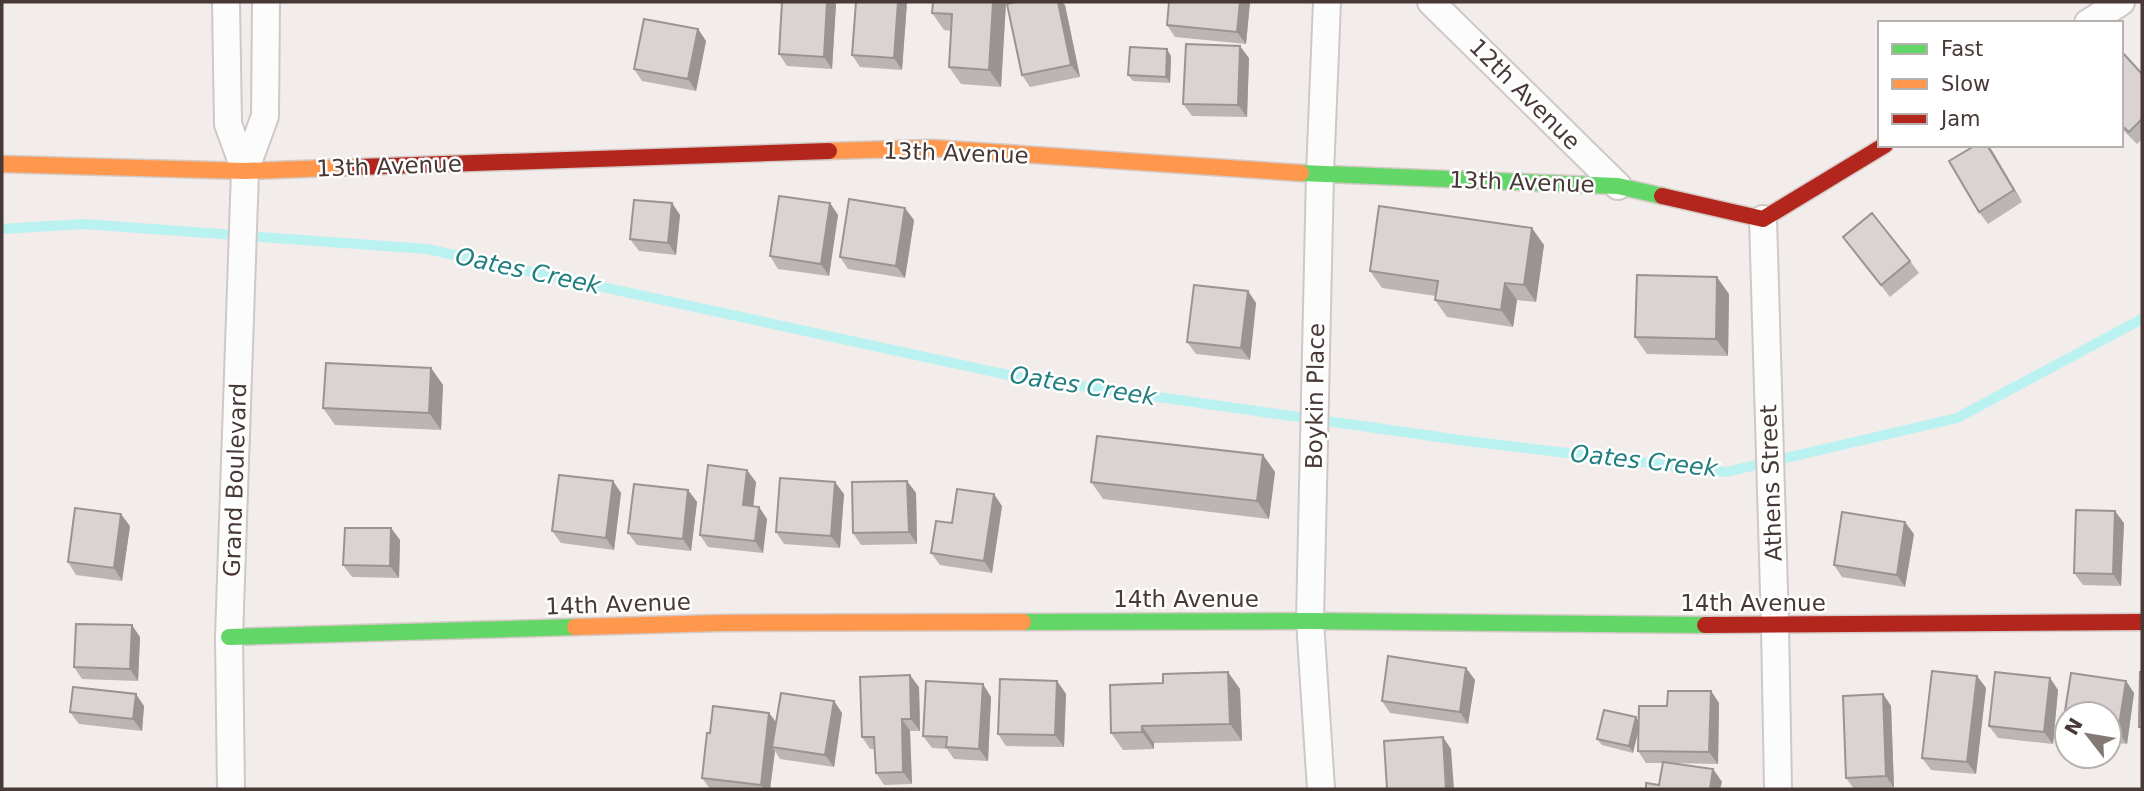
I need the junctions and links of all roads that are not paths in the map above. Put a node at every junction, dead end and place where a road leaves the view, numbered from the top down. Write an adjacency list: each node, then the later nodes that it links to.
1 (226, 2): 9 (street, Grand Boulevard)
2 (266, 2): 9 (street, Grand Boulevard)
3 (1327, 2): 10 (street, Boykin Place)
4 (1432, 2): 11 (street, 12th Avenue)
5 (2121, 2): 6 (street)
6 (2091, 21)
7 (1882, 147): 12 (street)
8 (2, 164): 9 (street, 13th Avenue)
9 (245, 171): 10 (street, 13th Avenue); 16 (street, Grand Boulevard)
10 (1320, 174): 11 (street, 13th Avenue); 13 (street, Boykin Place)
11 (1618, 186): 12 (street, 13th Avenue)
12 (1763, 219): 15 (street, Athens Street)
13 (1310, 621): 15 (street, 14th Avenue); 16 (street, 14th Avenue); 18 (street, Boykin Place)
14 (2142, 622): 15 (street, 14th Avenue)
15 (1775, 626): 19 (street, Athens Street)
16 (229, 637): 17 (street, Grand Boulevard)
17 (231, 789)
18 (1321, 789)
19 (1778, 789)

